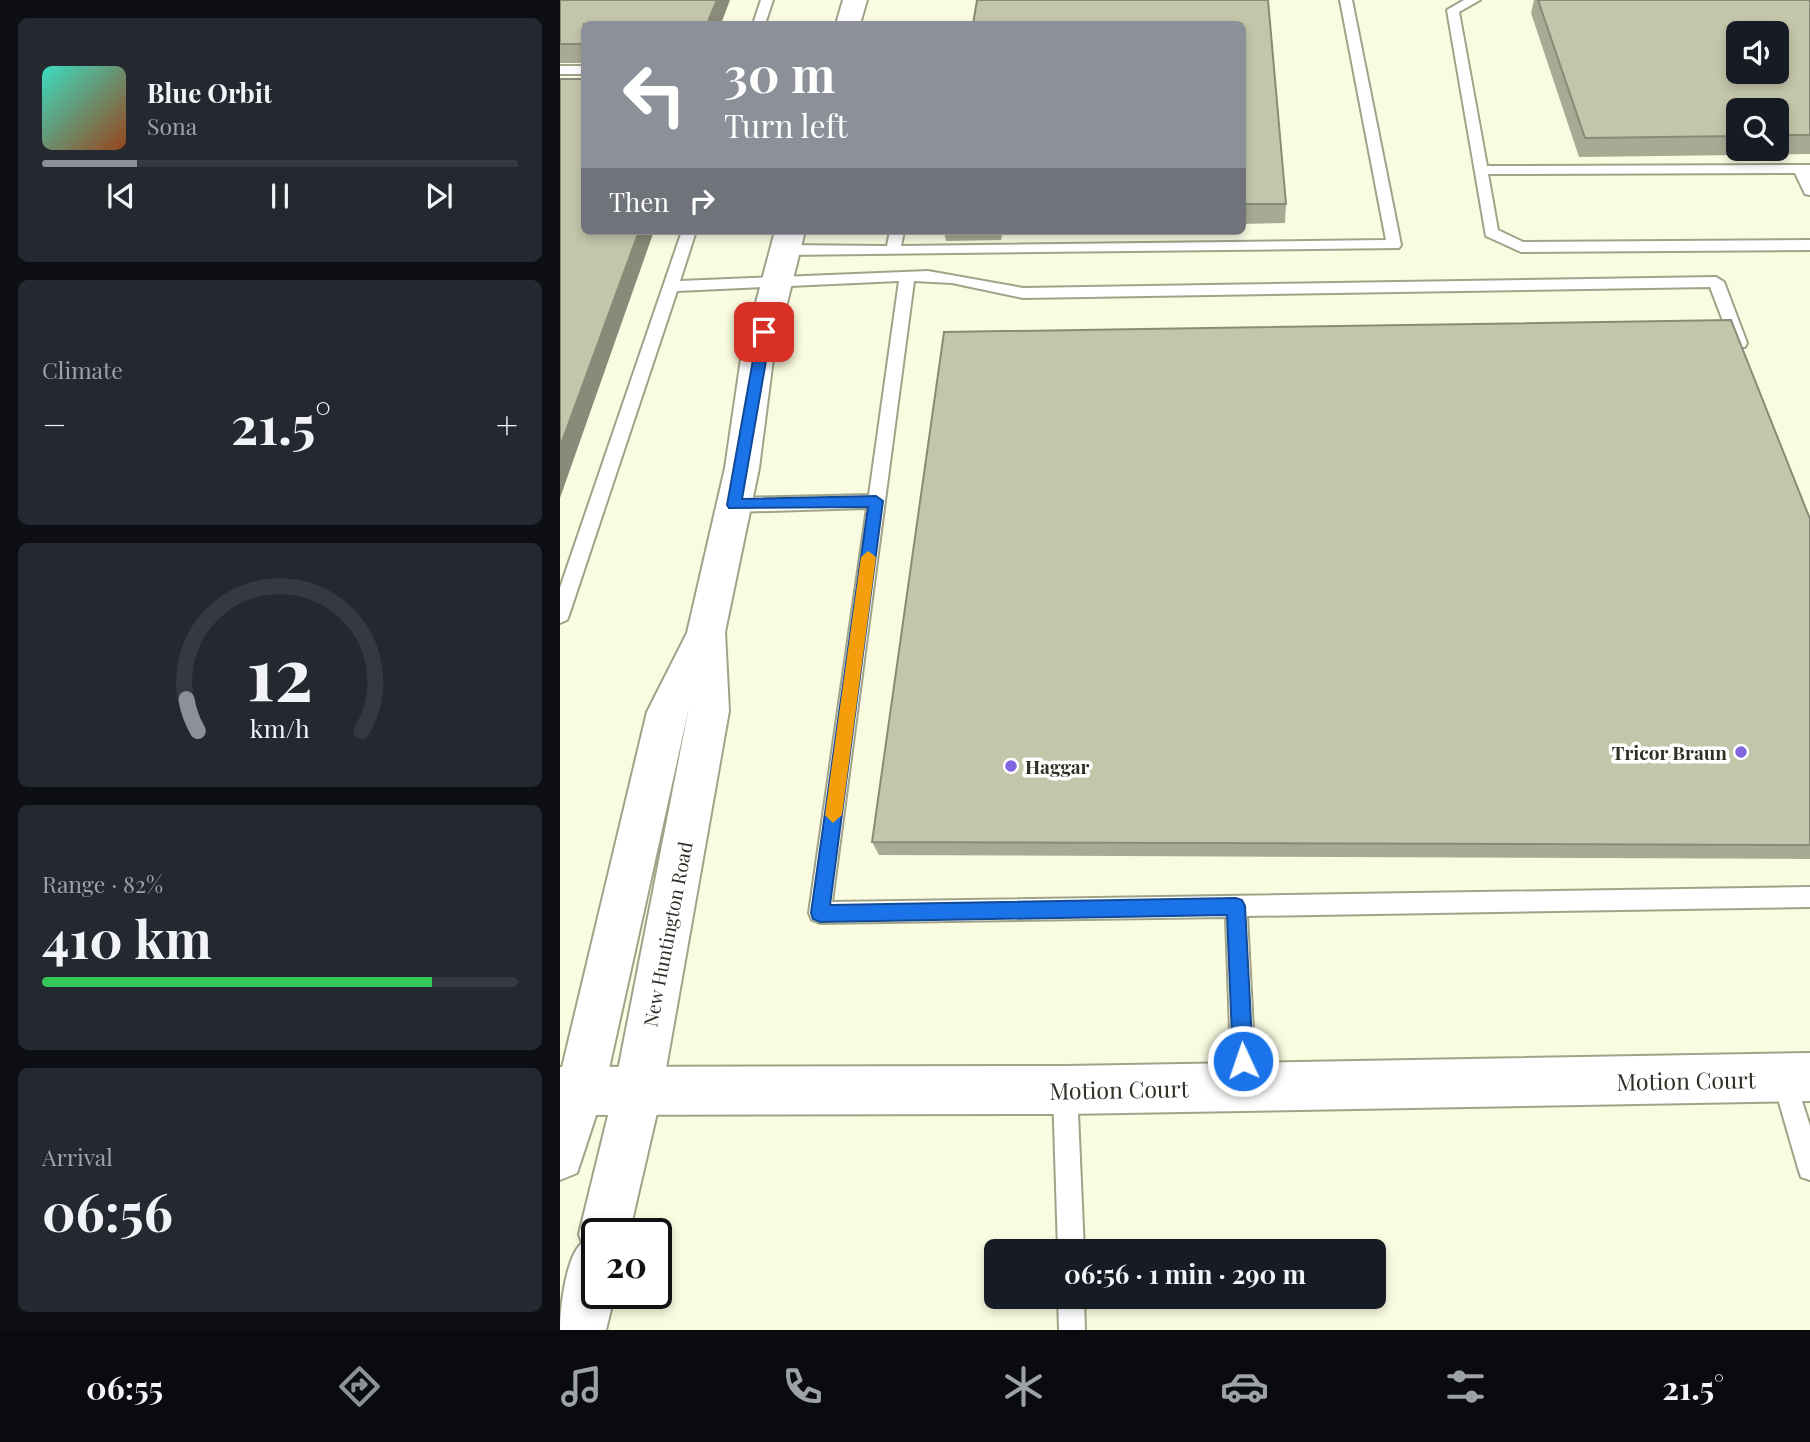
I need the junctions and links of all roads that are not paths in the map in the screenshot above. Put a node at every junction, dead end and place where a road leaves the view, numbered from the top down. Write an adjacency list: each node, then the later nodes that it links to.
1 (767, 0): 5 (lane)
2 (855, 0): 6 (street)
3 (1346, 0): 15 (lane)
4 (1474, 0): 10 (lane)
5 (760, 21)
6 (849, 21)
7 (560, 70): 8 (lane)
8 (581, 70)
9 (1805, 169): 10 (lane); 11 (lane)
10 (1480, 170): 14 (lane)
11 (1810, 191)
12 (688, 235): 18 (lane)
13 (896, 235): 15 (lane)
14 (1810, 245)
15 (893, 251): 16 (lane)
16 (784, 253): 17 (lane); 18 (lane); 21 (street, New Huntington Road)
17 (906, 276): 19 (lane); 20 (lane)
18 (670, 286): 22 (lane)
19 (1745, 360)
20 (876, 501): 21 (lane); 25 (lane)
21 (734, 505): 23 (street, New Huntington Road)
22 (560, 615)
23 (706, 632): 29 (street, New Huntington Road); 30 (street, New Huntington Road)
24 (1810, 897): 25 (lane)
25 (1236, 906): 27 (lane)
26 (1797, 1077): 27 (street, Motion Court); 32 (lane)
27 (1244, 1087): 28 (street, Motion Court)
28 (1065, 1090): 30 (street, Motion Court); 34 (lane)
29 (570, 1091): 30 (street, Motion Court); 31 (street, New Huntington Road)
30 (638, 1091): 33 (street, New Huntington Road)
31 (560, 1156)
32 (1810, 1168)
33 (608, 1218)
34 (1071, 1239)
35 (585, 1309): 37 (street)
36 (1072, 1309): 38 (lane)
37 (580, 1330)
38 (1072, 1330)

